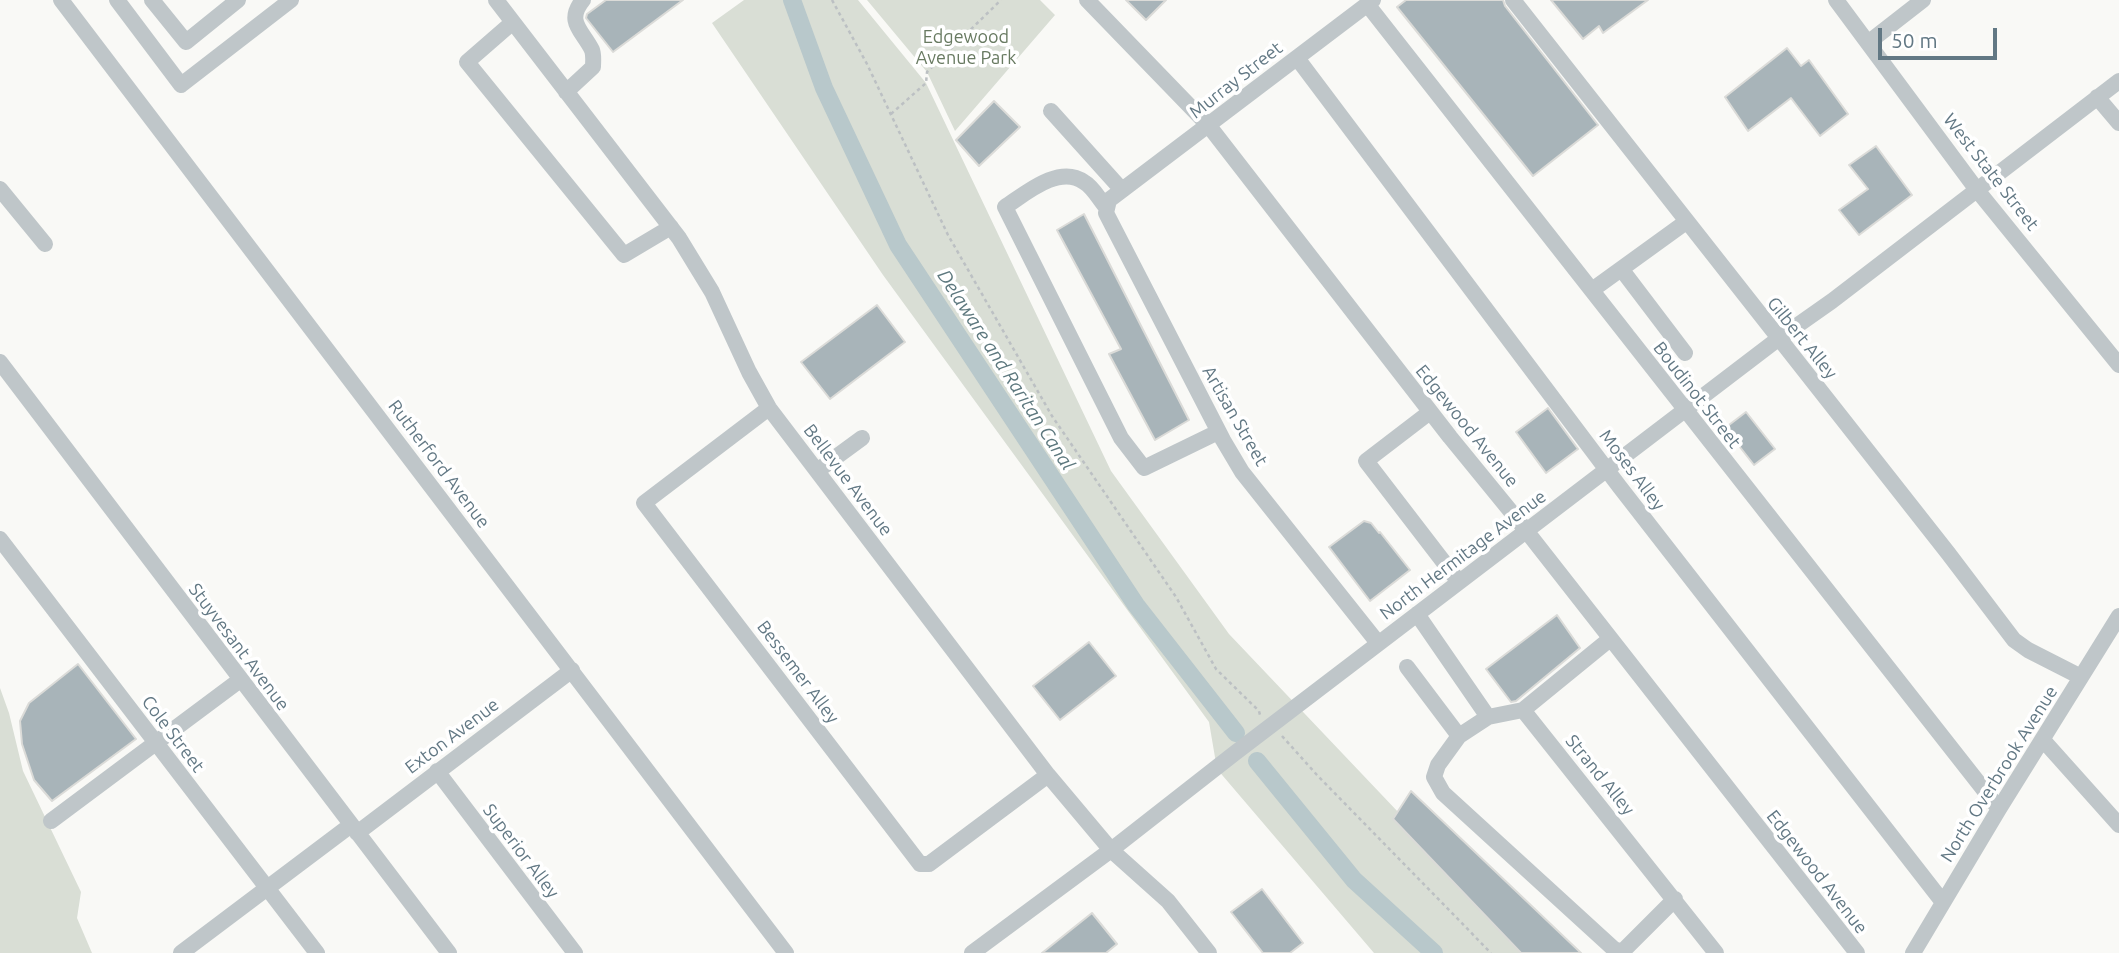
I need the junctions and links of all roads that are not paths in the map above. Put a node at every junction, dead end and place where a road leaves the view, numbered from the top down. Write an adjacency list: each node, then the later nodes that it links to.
1 (61, 0): 52 (street, Rutherford Avenue)
2 (117, 0): 14 (street)
3 (146, 0): 14 (street)
4 (152, 0): 5 (street)
5 (238, 0)
6 (291, 0): 14 (street)
7 (496, 0): 15 (street, Bellevue Avenue)
8 (583, 0): 19 (street)
9 (1087, 0): 23 (street, Edgewood Avenue)
10 (1513, 0): 28 (street, Gilbert Alley)
11 (1836, 0): 16 (street, West State Street)
12 (1923, 0): 16 (street)
13 (1370, 2): 17 (street, Murray Street); 32 (street, Boudinot Street)
14 (129, 14)
15 (513, 22): 19 (street, Bellevue Avenue); 29 (street)
16 (1869, 41): 26 (street, West State Street)
17 (1297, 58): 23 (street, Murray Street); 42 (street, Moses Alley)
18 (2119, 81): 20 (street, North Hermitage Avenue)
19 (566, 92): 29 (street, Bellevue Avenue)
20 (2097, 97): 22 (street); 26 (street, North Hermitage Avenue)
21 (1051, 111): 25 (street)
22 (2119, 123)
23 (1209, 126): 25 (street, Murray Street); 38 (street, Edgewood Avenue)
24 (0, 189): 30 (street)
25 (1122, 190): 27 (street)
26 (1978, 190): 33 (street, North Hermitage Avenue); 36 (street, West State Street)
27 (1106, 207): 40 (street, Artisan Street); 40 (street, Artisan Street)
28 (1686, 222): 31 (street); 33 (street, Gilbert Alley)
29 (671, 227): 37 (street, Bellevue Avenue)
30 (45, 244)
31 (1622, 270): 32 (street); 34 (street)
32 (1592, 290): 39 (street, Boudinot Street)
33 (1779, 339): 39 (street, North Hermitage Avenue); 53 (street, Gilbert Alley)
34 (1685, 353)
35 (0, 362): 54 (street, Stuyvesant Avenue)
36 (2119, 365)
37 (769, 408): 43 (street, Bellevue Avenue); 61 (street, Bessemer Alley)
38 (1430, 412): 44 (street, Edgewood Avenue); 46 (street)
39 (1685, 412): 42 (street, North Hermitage Avenue); 62 (street, Boudinot Street)
40 (1218, 432): 50 (street, Artisan Street)
41 (862, 438): 43 (street)
42 (1608, 470): 44 (street, North Hermitage Avenue); 69 (street, Moses Alley)
43 (817, 471): 61 (street, Bellevue Avenue)
44 (1527, 531): 46 (street, North Hermitage Avenue); 49 (street, Edgewood Avenue)
45 (0, 539): 59 (street, Cole Street)
46 (1459, 582): 47 (street, North Hermitage Avenue)
47 (1417, 614): 50 (street, North Hermitage Avenue); 56 (street)
48 (2119, 616): 53 (street, North Overbrook Avenue)
49 (1610, 639): 55 (street); 78 (street, Edgewood Avenue)
50 (1378, 643): 66 (street, North Hermitage Avenue)
51 (1407, 667): 57 (street)
52 (572, 670): 60 (street, Exton Avenue); 74 (street, Rutherford Avenue)
53 (2081, 677): 58 (street, North Overbrook Avenue)
54 (240, 680): 59 (street); 65 (street, Stuyvesant Avenue)
55 (1522, 710): 56 (street); 68 (street, Strand Alley)
56 (1488, 718): 57 (street)
57 (1459, 736): 68 (street)
58 (2043, 740): 62 (street, North Overbrook Avenue); 64 (street)
59 (156, 742): 63 (street); 67 (street, Cole Street)
60 (437, 771): 65 (street, Exton Avenue); 73 (street, Superior Alley)
61 (1048, 775): 66 (street, Bellevue Avenue)
62 (1999, 809): 69 (street, North Overbrook Avenue)
63 (51, 821)
64 (2119, 825)
65 (354, 829): 67 (street, Exton Avenue); 72 (street, Stuyvesant Avenue)
66 (1111, 850): 75 (street, North Hermitage Avenue); 76 (street, Bellevue Avenue)
67 (266, 888): 70 (street, Exton Avenue); 71 (street, Cole Street)
68 (1675, 899): 77 (street, Strand Alley)
69 (1942, 901): 79 (street, North Overbrook Avenue)
70 (181, 953)
71 (317, 953)
72 (449, 953)
73 (575, 953)
74 (786, 953)
75 (972, 953)
76 (1209, 953)
77 (1716, 953)
78 (1857, 953)
79 (1913, 953)

